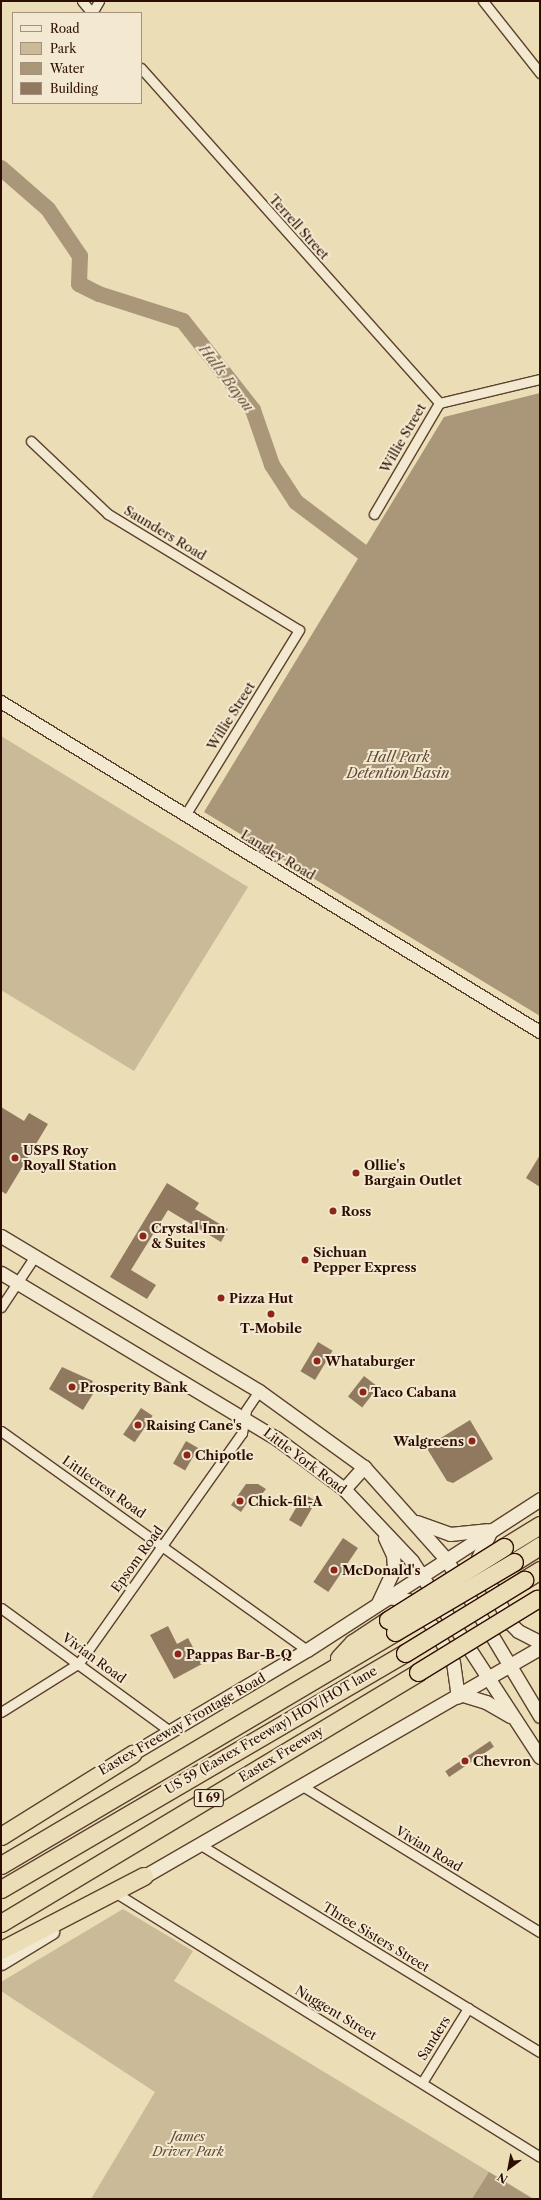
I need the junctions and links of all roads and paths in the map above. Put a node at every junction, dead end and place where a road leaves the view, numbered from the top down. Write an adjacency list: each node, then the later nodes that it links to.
1 (82, 1): 4 (street)
2 (99, 1): 5 (street)
3 (483, 1): 7 (street)
4 (91, 12)
5 (93, 12)
6 (142, 69): 9 (street, Terrell Street)
7 (540, 73)
8 (540, 379): 9 (street, Willie Street)
9 (439, 403): 11 (street, Willie Street)
10 (31, 440): 12 (street, Saunders Road)
11 (374, 514)
12 (299, 630): 14 (street, Willie Street)
13 (1, 702): 14 (street, Langley Road)
14 (185, 815): 15 (street, Langley Road)
15 (540, 1032)
16 (1, 1236): 17 (main road)
17 (35, 1256): 19 (street); 21 (main road)
18 (1, 1273): 19 (main road, Little York Road)
19 (17, 1282): 20 (street); 22 (main road, Little York Road)
20 (1, 1307)
21 (259, 1391): 22 (street, Epsom Road); 24 (main road)
22 (245, 1419): 25 (main road, Little York Road); 31 (street, Epsom Road)
23 (1, 1431): 31 (street, Littlecrest Road)
24 (364, 1467): 25 (main road); 27 (main road)
25 (344, 1489): 29 (main road, Little York Road)
26 (540, 1499): 30 (main road, Eastex Freeway Frontage Road)
27 (415, 1521): 30 (main road); 33 (main road)
28 (540, 1525): 39 (highway, bridge)
29 (379, 1526): 35 (main road, Little York Road); 37 (main road)
30 (491, 1530): 33 (main road, Eastex Freeway Frontage Road); 40 (main road)
31 (163, 1545): 42 (street, Littlecrest Road); 43 (street, Epsom Road)
32 (540, 1546): 39 (highway, bridge)
33 (446, 1559): 35 (main road, Eastex Freeway Frontage Road); 44 (main road)
34 (540, 1570): 59 (highway, US 59 (Eastex Freeway) HOV/HOT lane / I 69, bridge)
35 (422, 1575): 37 (main road, Eastex Freeway Frontage Road); 45 (main road, Little York Road)
36 (538, 1598): 61 (highway, Eastex Freeway / I 69, bridge)
37 (383, 1601): 42 (main road, Eastex Freeway Frontage Road); 46 (main road)
38 (1, 1608): 43 (street, Vivian Road)
39 (391, 1626): 57 (highway)
40 (540, 1642)
41 (540, 1648): 44 (main road)
42 (307, 1650): 50 (main road, Eastex Freeway Frontage Road)
43 (79, 1663): 47 (street, Epsom Road); 50 (street, Vivian Road)
44 (510, 1666): 45 (main road); 48 (main road)
45 (488, 1679): 46 (main road); 49 (main road, Little York Road)
46 (460, 1696): 49 (main road); 53 (main road)
47 (1, 1712)
48 (540, 1716)
49 (513, 1718): 52 (main road, Little York Road)
50 (171, 1732): 51 (main road, Eastex Freeway Frontage Road)
51 (132, 1754): 54 (main road, Eastex Freeway Frontage Road); 55 (highway)
52 (540, 1757)
53 (304, 1787): 56 (main road); 62 (street, Vivian Road)
54 (1, 1826)
55 (1, 1836)
56 (199, 1844): 58 (main road); 65 (street, Three Sisters Street)
57 (1, 1865)
58 (144, 1876): 60 (main road); 63 (highway)
59 (1, 1889)
60 (116, 1893): 64 (main road); 67 (street, Nuggent Street)
61 (1, 1923)
62 (540, 1932)
63 (1, 1950)
64 (1, 1963)
65 (468, 2008): 66 (street, Three Sisters Street); 67 (street, Sanders)
66 (540, 2052)
67 (423, 2081): 68 (street, Nuggent Street)
68 (540, 2157)

